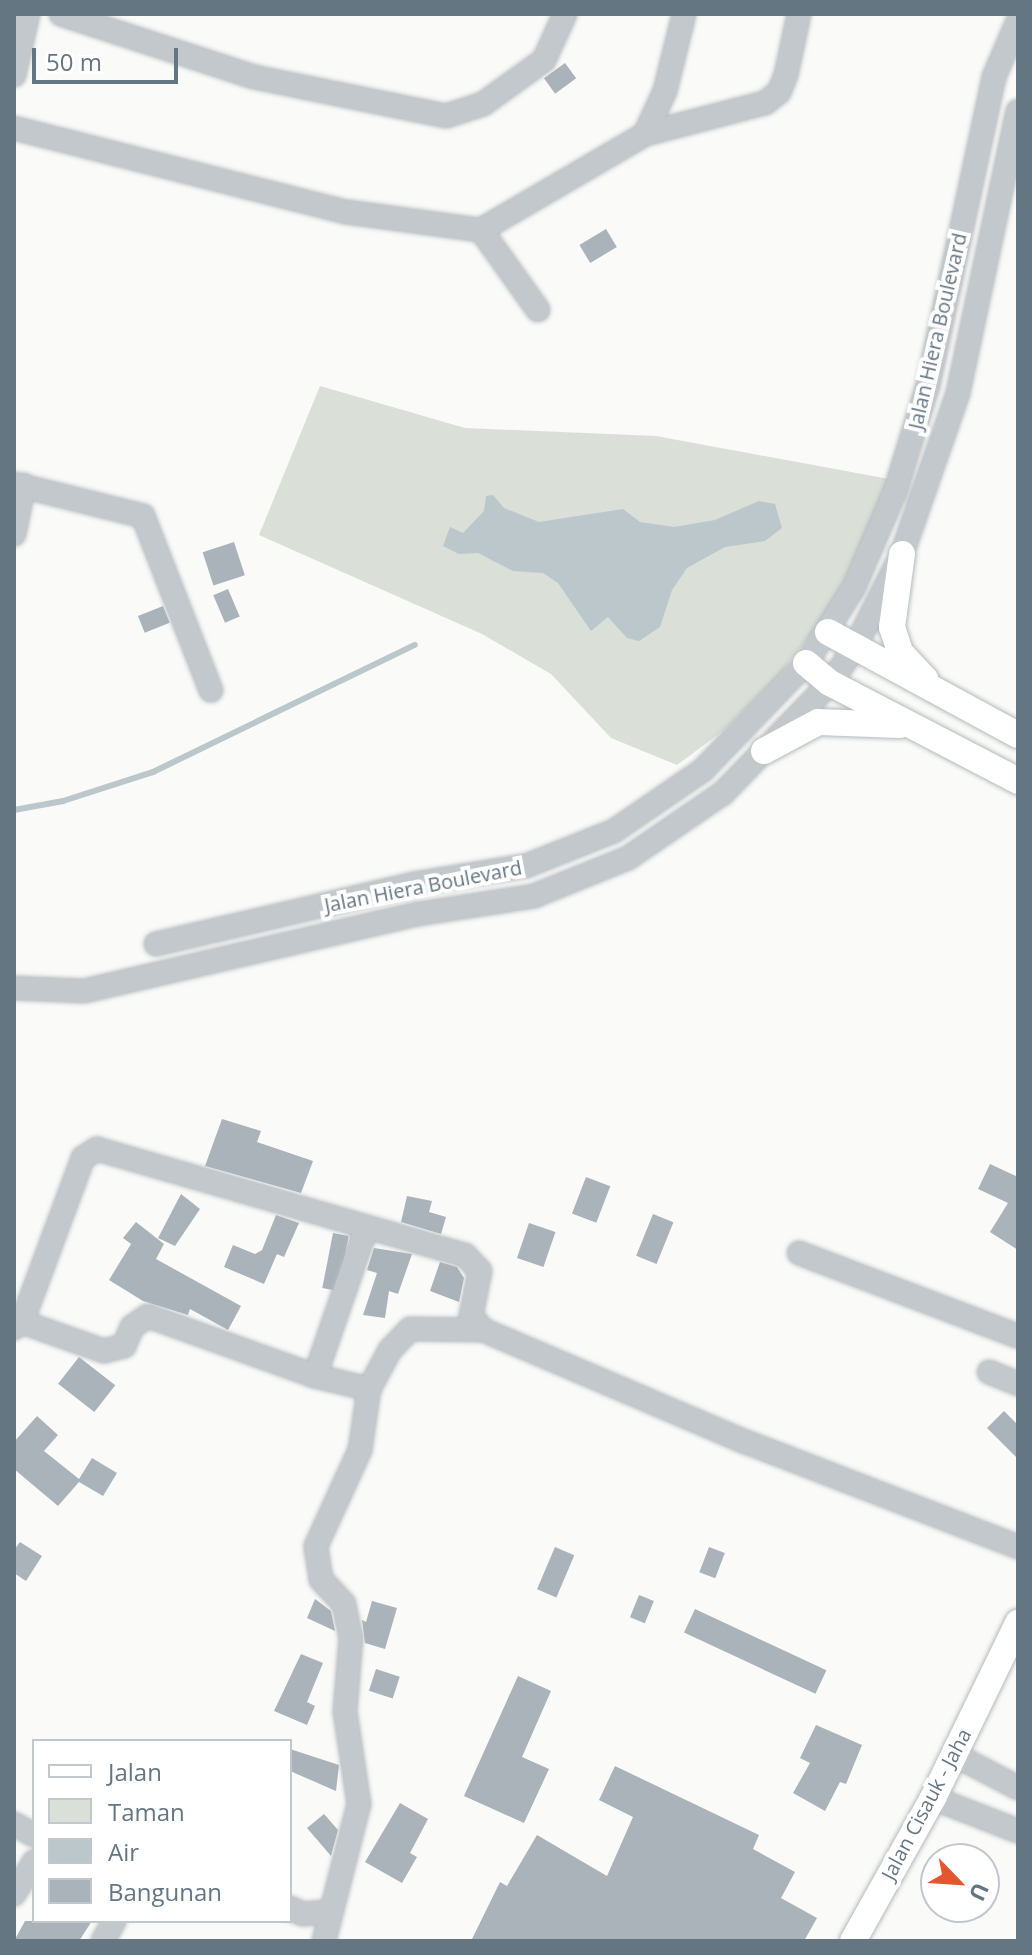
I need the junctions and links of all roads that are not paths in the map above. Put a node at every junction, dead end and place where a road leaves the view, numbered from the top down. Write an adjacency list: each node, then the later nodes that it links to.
1 (28, 14): 8 (street)
2 (61, 14): 3 (street)
3 (565, 14)
4 (684, 14): 11 (street)
5 (799, 14): 11 (street)
6 (1018, 21): 7 (street, Jalan Hiera Boulevard)
7 (1011, 55): 17 (street, Jalan Hiera Boulevard)
8 (14, 75)
9 (1018, 111): 16 (street, Jalan Hiera Boulevard)
10 (14, 128): 12 (street)
11 (645, 134): 12 (street)
12 (481, 230): 13 (street)
13 (538, 310)
14 (19, 484): 15 (street); 21 (street)
15 (14, 534)
16 (902, 554): 18 (street, Jalan Hiera Boulevard); 22 (main road)
17 (828, 632): 18 (main road); 19 (street, Jalan Hiera Boulevard)
18 (854, 649): 20 (street, Jalan Hiera Boulevard); 22 (main road)
19 (806, 663): 20 (main road); 31 (street, Jalan Hiera Boulevard)
20 (830, 683): 24 (main road); 27 (street, Jalan Hiera Boulevard)
21 (211, 690)
22 (936, 692): 23 (main road)
23 (984, 718): 25 (main road); 26 (main road)
24 (915, 727): 27 (main road); 28 (main road)
25 (1018, 727)
26 (1018, 735)
27 (764, 751): 32 (street, Jalan Hiera Boulevard)
28 (965, 753): 29 (main road); 30 (main road)
29 (1018, 781)
30 (1018, 801)
31 (413, 884): 32 (street); 33 (street, Jalan Hiera Boulevard)
32 (418, 914): 34 (street, Jalan Hiera Boulevard)
33 (156, 944)
34 (14, 988)
35 (366, 1229): 37 (street); 38 (street); 41 (street)
36 (799, 1253): 39 (street)
37 (18, 1325): 41 (street)
38 (483, 1330): 43 (street); 44 (street)
39 (1018, 1336)
40 (989, 1372): 42 (street)
41 (315, 1376): 43 (street)
42 (1018, 1384)
43 (369, 1389): 55 (street)
44 (1018, 1547)
45 (1018, 1623): 46 (main road, Jalan Cisauk - Jaha)
46 (953, 1754): 47 (street); 48 (main road, Jalan Cisauk - Jaha)
47 (1018, 1788)
48 (933, 1798): 50 (street); 59 (main road, Jalan Cisauk - Jaha)
49 (14, 1824): 51 (street)
50 (1018, 1831)
51 (32, 1834)
52 (32, 1865): 53 (street)
53 (14, 1894)
54 (292, 1909): 55 (street)
55 (328, 1912): 58 (street)
56 (113, 1923): 57 (street)
57 (103, 1941)
58 (324, 1941)
59 (853, 1941)

